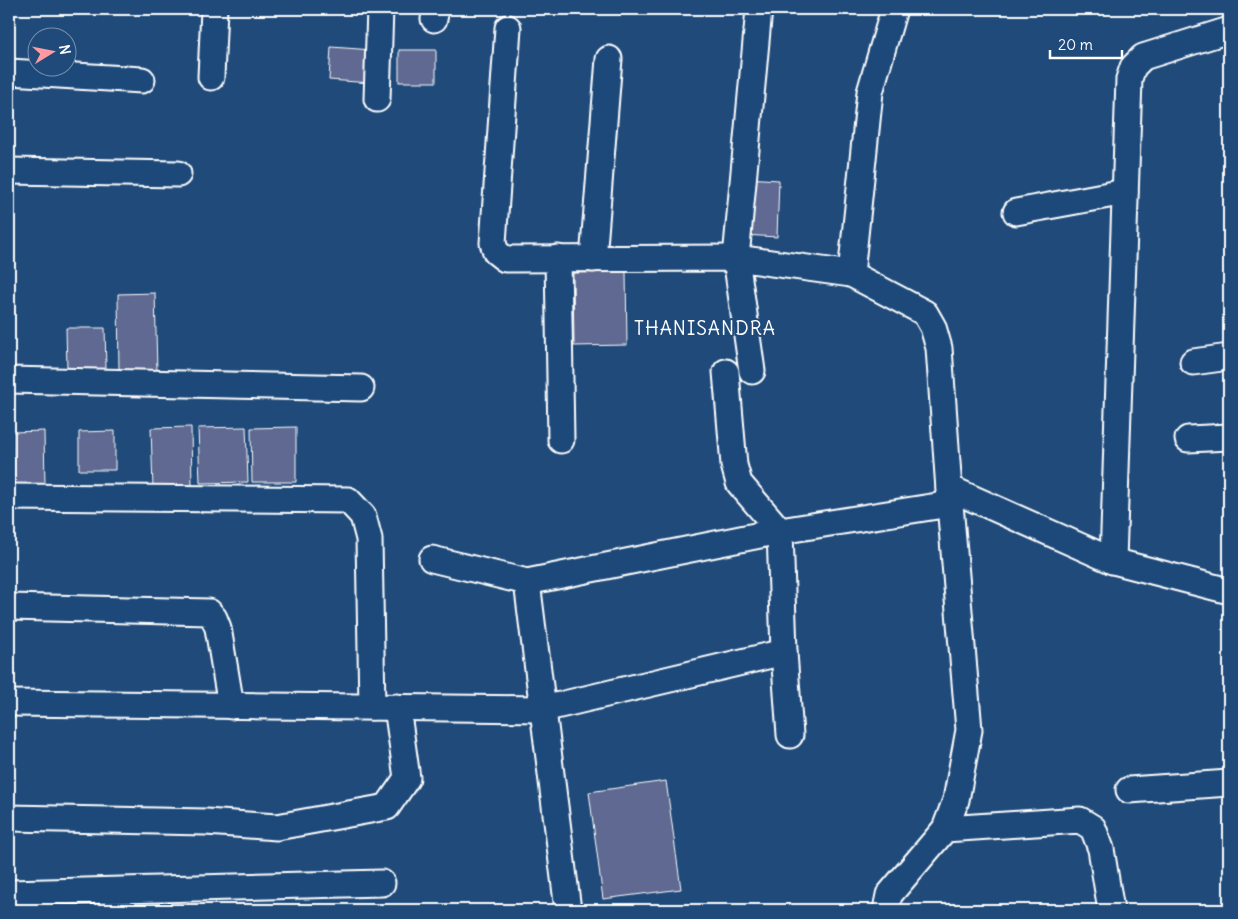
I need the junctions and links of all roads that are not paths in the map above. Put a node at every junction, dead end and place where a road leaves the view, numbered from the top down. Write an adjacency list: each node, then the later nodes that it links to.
1 (214, 9): 9 (street)
2 (380, 9): 11 (street)
3 (759, 9): 17 (street)
4 (894, 9): 19 (street)
5 (508, 28): 16 (street)
6 (1229, 30): 14 (street)
7 (609, 59): 18 (street)
8 (9, 72): 10 (street)
9 (211, 77)
10 (142, 80)
11 (377, 99)
12 (9, 171): 13 (street)
13 (178, 174)
14 (1125, 192): 15 (street); 33 (street)
15 (1016, 212)
16 (558, 258): 18 (street); 28 (street)
17 (736, 258): 18 (street); 19 (street); 22 (street)
18 (593, 259)
19 (851, 274): 29 (street)
20 (1229, 357): 21 (street)
21 (1193, 362)
22 (752, 371)
23 (726, 372): 31 (street)
24 (9, 380): 25 (street)
25 (361, 388)
26 (1229, 437): 27 (street)
27 (1188, 439)
28 (561, 440)
29 (949, 496): 31 (street); 33 (street); 47 (street)
30 (9, 497): 40 (street)
31 (780, 531): 34 (street); 37 (street)
32 (432, 559): 34 (street)
33 (1113, 562): 35 (street)
34 (527, 582): 42 (street)
35 (1229, 591)
36 (9, 607): 39 (street)
37 (784, 652): 42 (street); 43 (street)
38 (9, 703): 39 (street)
39 (232, 706): 40 (street)
40 (372, 707): 41 (street)
41 (397, 707): 42 (street); 46 (street)
42 (543, 709): 50 (street)
43 (790, 735)
44 (1229, 783): 45 (street)
45 (1129, 790)
46 (9, 818)
47 (945, 829): 51 (street); 52 (street)
48 (382, 883): 49 (street)
49 (9, 893)
50 (568, 910)
51 (886, 910)
52 (1111, 910)

